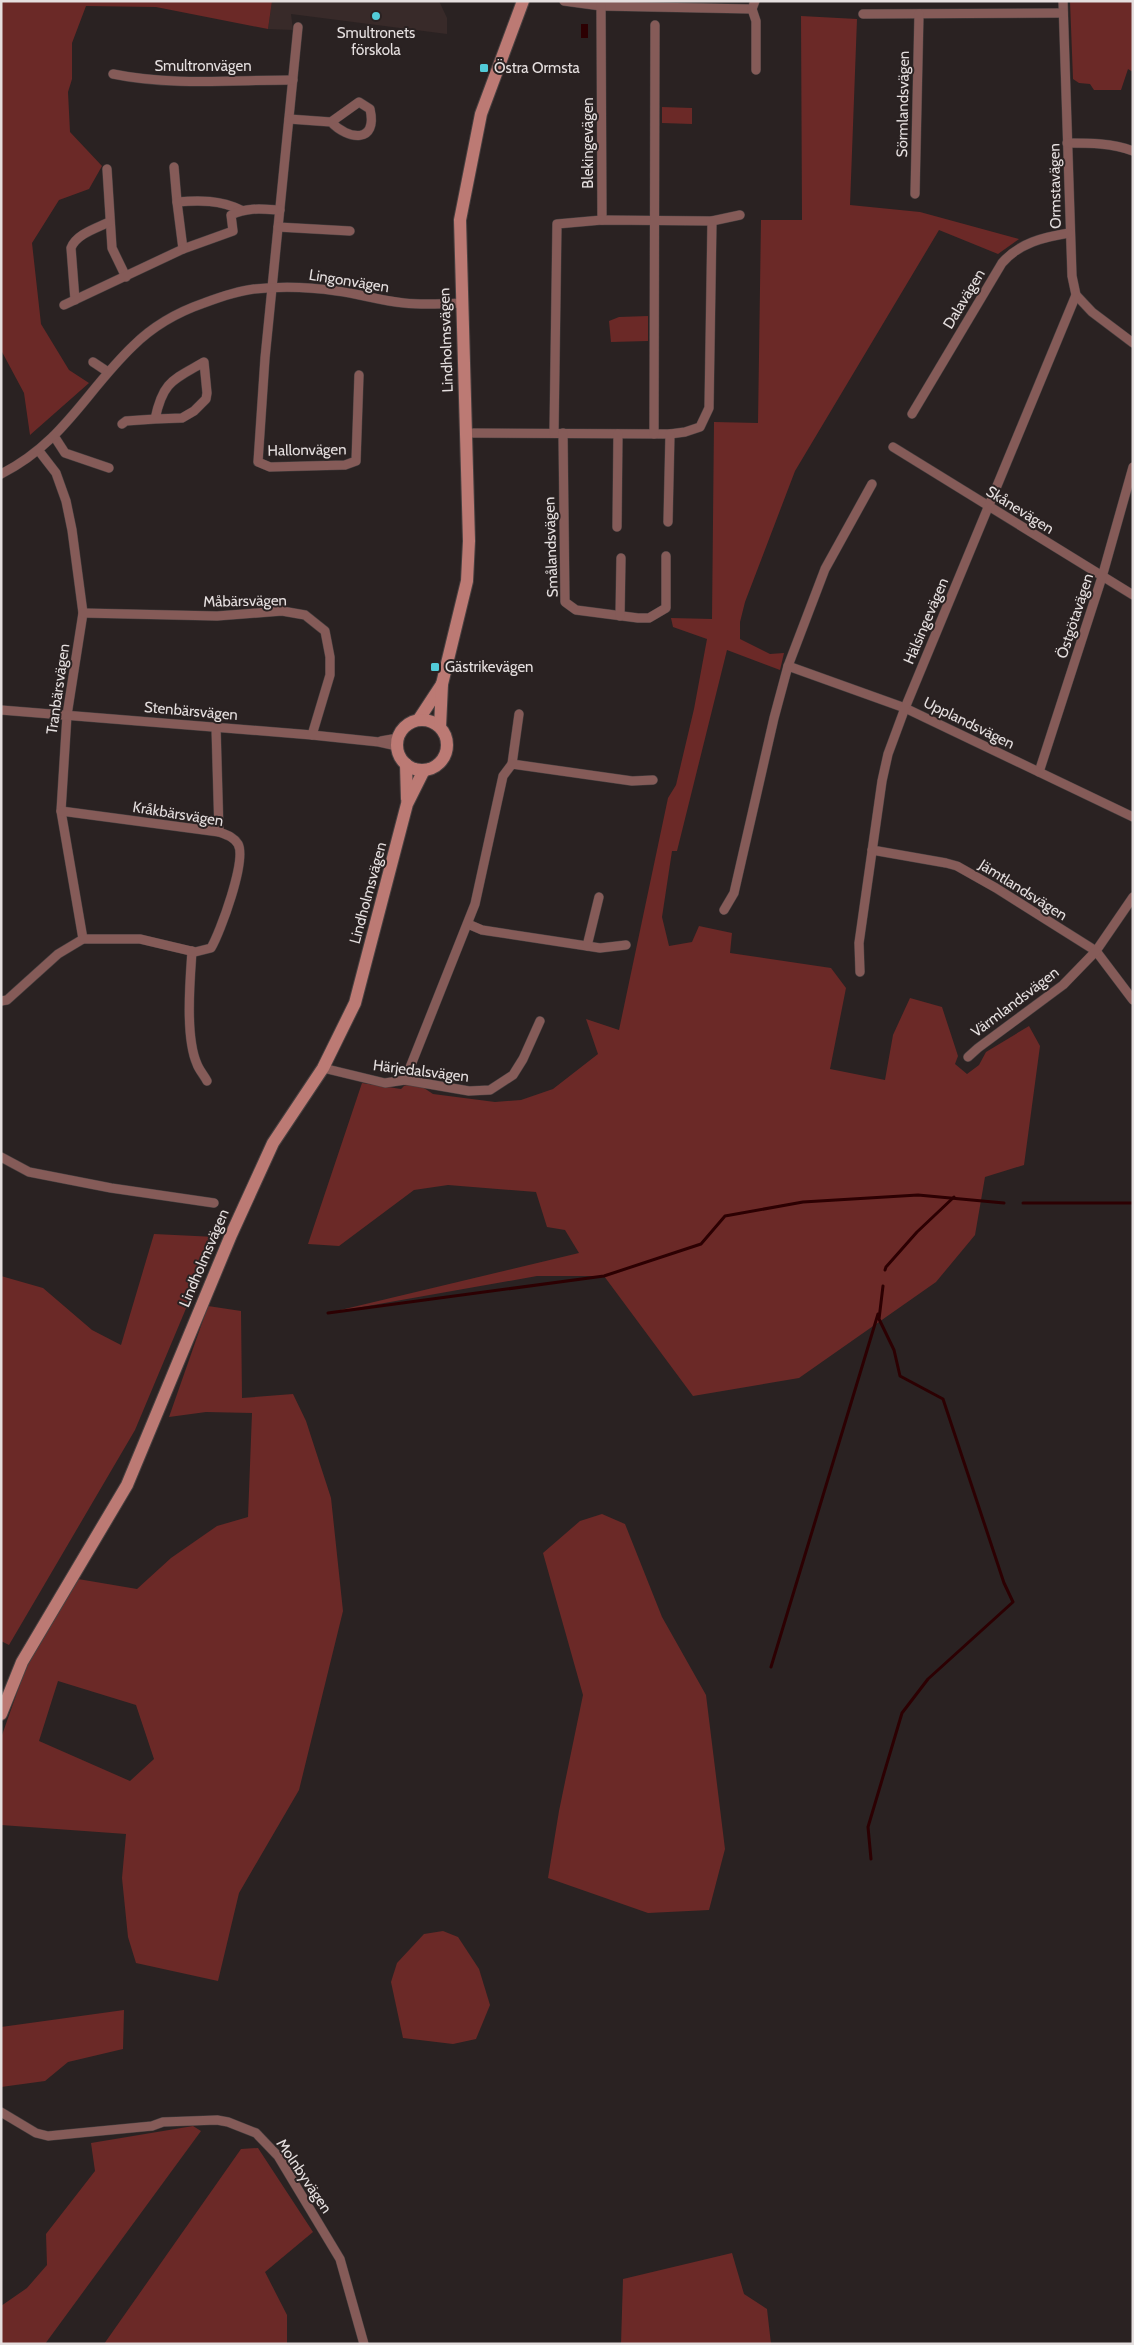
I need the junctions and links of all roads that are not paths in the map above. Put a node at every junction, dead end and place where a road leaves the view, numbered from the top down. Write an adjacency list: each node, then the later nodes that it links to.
1 (523, 1): 38 (main road, Lindholmsvägen)
2 (564, 1): 6 (street)
3 (1063, 1): 7 (street, Ormstavägen)
4 (729, 5): 5 (street); 6 (street)
5 (753, 5): 12 (street)
6 (601, 6): 26 (street, Blekingevägen)
7 (1063, 13): 9 (street); 17 (street, Ormstavägen)
8 (863, 14): 9 (street)
9 (919, 14): 21 (street, Sörmlandsvägen)
10 (655, 25): 27 (street)
11 (298, 27): 14 (street)
12 (756, 70)
13 (113, 74): 14 (street, Smultronvägen)
14 (293, 80): 15 (street)
15 (289, 119): 16 (street); 24 (street)
16 (331, 122): 16 (street)
17 (1068, 143): 18 (street); 32 (street, Ormstavägen)
18 (1133, 151)
19 (174, 166): 22 (street)
20 (106, 169): 29 (street)
21 (916, 194)
22 (177, 202): 23 (street); 33 (street)
23 (245, 209): 24 (street); 33 (street)
24 (280, 210): 30 (street)
25 (740, 215): 28 (street)
26 (602, 220): 27 (street); 48 (street)
27 (656, 220): 28 (street); 50 (street)
28 (712, 221): 51 (street)
29 (109, 222): 34 (street); 37 (street)
30 (278, 227): 31 (street); 35 (street)
31 (350, 231)
32 (1069, 233): 36 (street, Ormstavägen); 44 (street, Dalavägen)
33 (184, 248): 34 (street)
34 (126, 277): 37 (street)
35 (271, 287): 38 (street, Lingonvägen); 42 (street, Lingonvägen); 43 (street, Hallonvägen)
36 (1076, 295): 40 (street); 59 (street, Hälsingevägen)
37 (76, 300): 39 (street)
38 (461, 303): 47 (main road, Lindholmsvägen)
39 (64, 305)
40 (1133, 343)
41 (93, 362): 42 (street)
42 (108, 372): 52 (street, Lingonvägen)
43 (360, 375)
44 (912, 414)
45 (155, 419): 45 (street); 46 (street)
46 (122, 424)
47 (465, 433): 48 (street); 69 (main road, Lindholmsvägen)
48 (559, 433): 49 (street); 67 (street, Smålandsvägen)
49 (618, 434): 50 (street); 61 (street)
50 (654, 434): 51 (street)
51 (670, 434): 60 (street)
52 (54, 436): 54 (street, Lingonvägen); 56 (street)
53 (893, 448): 59 (street, Skånevägen)
54 (38, 451): 57 (street, Lingonvägen); 66 (street, Tranbärsvägen)
55 (1133, 467): 64 (street, Östgötavägen)
56 (109, 468)
57 (2, 470)
58 (872, 484): 68 (street)
59 (989, 506): 64 (street, Skånevägen); 70 (street, Hälsingevägen)
60 (668, 522)
61 (617, 527)
62 (666, 556): 67 (street, Smålandsvägen)
63 (621, 558): 67 (street)
64 (1102, 577): 65 (street, Skånevägen); 82 (street, Östgötavägen)
65 (1133, 595)
66 (83, 613): 73 (street, Tranbärsvägen); 77 (street, Måbärsvägen)
67 (620, 616)
68 (788, 666): 70 (street, Upplandsvägen); 91 (street)
69 (442, 684): 74 (main road, Lindholmsvägen); 76 (main road, Lindholmsvägen)
70 (905, 708): 82 (street, Upplandsvägen); 88 (street, Hälsingevägen)
71 (1, 710): 73 (street, Stenbärsvägen)
72 (519, 714): 80 (street)
73 (66, 715): 75 (street, Stenbärsvägen); 85 (street, Tranbärsvägen)
74 (419, 720): 76 (main road); 78 (main road, Lindholmsvägen)
75 (216, 727): 77 (street, Stenbärsvägen); 87 (street)
76 (440, 727): 81 (main road, Lindholmsvägen)
77 (312, 735): 78 (street, Stenbärsvägen)
78 (397, 742): 79 (main road, Lindholmsvägen)
79 (406, 764): 81 (main road); 84 (main road, Lindholmsvägen)
80 (512, 764): 83 (street); 92 (street)
81 (424, 770): 84 (main road, Lindholmsvägen)
82 (1039, 772): 86 (street, Upplandsvägen)
83 (653, 780)
84 (408, 804): 103 (main road, Lindholmsvägen)
85 (61, 811): 87 (street, Kråkbärsvägen); 93 (street, Tranbärsvägen)
86 (1133, 817)
87 (219, 832): 96 (street, Kråkbärsvägen)
88 (872, 850): 97 (street, Jämtlandsvägen); 98 (street, Hälsingevägen)
89 (598, 897): 95 (street)
90 (1133, 897): 97 (street, Värmlandsvägen)
91 (724, 910)
92 (468, 924): 95 (street); 104 (street)
93 (83, 939): 96 (street); 100 (street)
94 (626, 945): 95 (street)
95 (587, 946)
96 (192, 951): 105 (street)
97 (1096, 951): 99 (street, Jämtlandsvägen); 102 (street, Värmlandsvägen)
98 (860, 972)
99 (1133, 1000)
100 (1, 1001)
101 (540, 1021): 104 (street, Härjedalsvägen)
102 (968, 1057)
103 (323, 1068): 104 (street, Härjedalsvägen); 108 (main road, Lindholmsvägen)
104 (404, 1080)
105 (207, 1081)
106 (1, 1157): 107 (street)
107 (214, 1203)
108 (1, 1714)
109 (1, 2112): 110 (street, Molnbyvägen)
110 (364, 2344)

